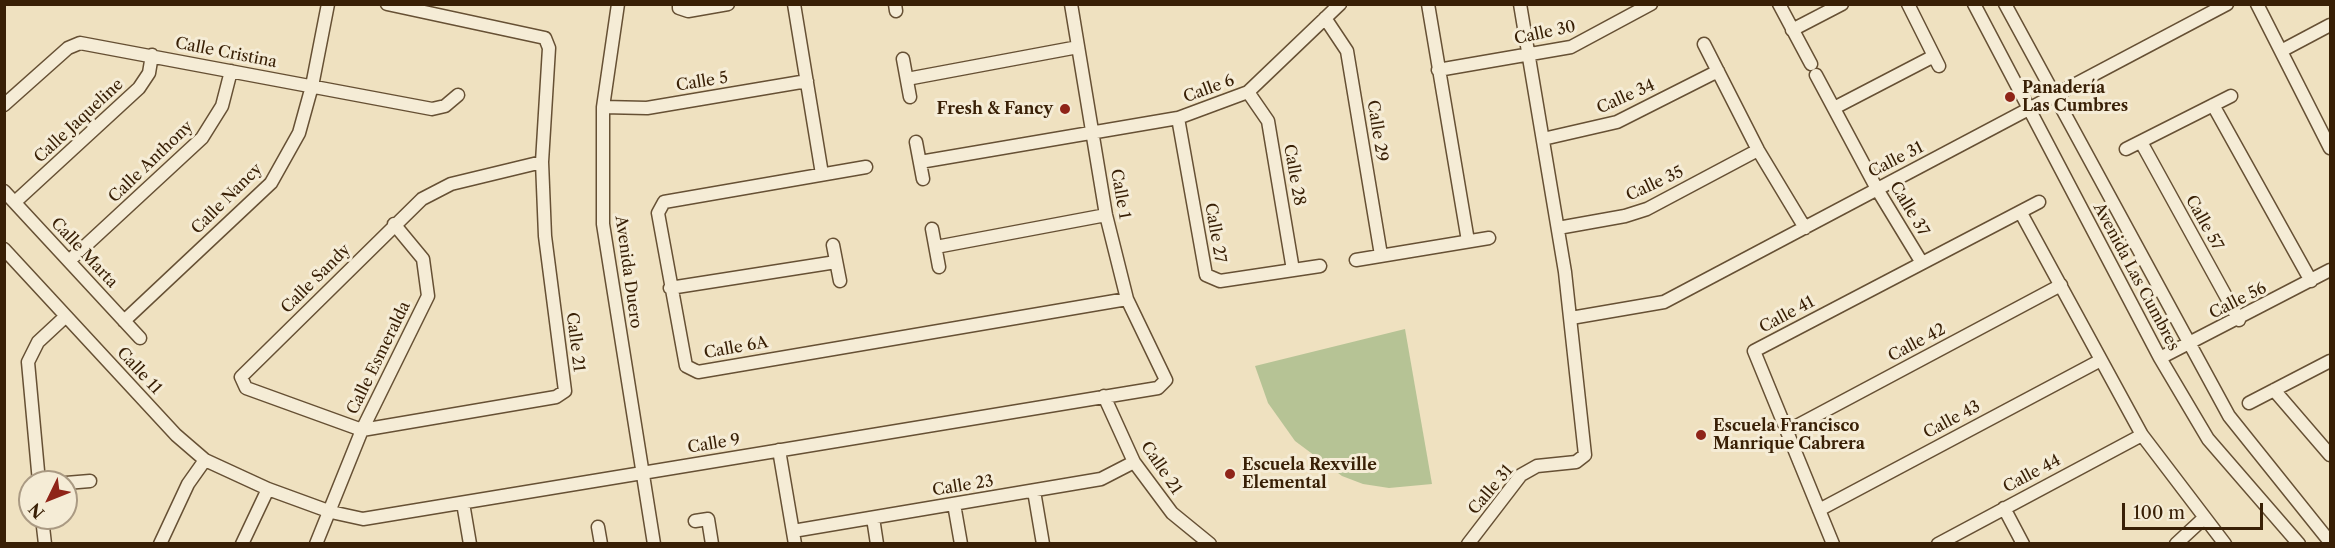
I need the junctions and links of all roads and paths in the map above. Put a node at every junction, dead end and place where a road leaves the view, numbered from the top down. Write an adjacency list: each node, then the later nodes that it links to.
1 (328, 4): 33 (street, Calle Nancy)
2 (387, 4): 52 (street)
3 (618, 4): 41 (street, Avenida Duero)
4 (679, 4): 5 (street)
5 (728, 4)
6 (794, 4): 32 (street)
7 (1071, 4): 23 (street, Calle 1)
8 (1340, 4): 19 (street, Calle 6)
9 (1428, 4): 28 (street)
10 (1520, 4): 25 (street, Calle 31)
11 (1651, 4): 25 (street, Calle 30)
12 (1779, 4): 21 (street, Calle 37)
13 (1842, 4): 21 (street)
14 (1908, 4): 42 (street)
15 (1974, 4): 43 (street, Avenida Las Cumbres)
16 (2006, 4): 36 (street, Avenida Las Cumbres)
17 (2227, 4): 36 (street, Calle 31)
18 (2257, 4): 24 (street)
19 (1325, 18): 34 (street, Calle 6); 72 (street, Calle 29)
20 (2331, 25): 24 (street)
21 (1792, 30): 42 (street, Calle 37)
22 (1704, 44): 30 (street)
23 (1078, 47): 31 (street); 45 (street, Calle 1)
24 (2281, 51): 49 (street)
25 (1528, 54): 28 (street, Calle 30); 46 (street, Calle 31)
26 (152, 55): 29 (street, Calle Cristina); 39 (street, Calle Cristina); 59 (street, Calle Jaqueline)
27 (903, 59): 31 (street)
28 (1438, 70): 68 (street)
29 (231, 71): 33 (street, Calle Cristina); 74 (street, Calle Anthony)
30 (1718, 71): 46 (street, Calle 34); 51 (street)
31 (907, 79): 38 (street)
32 (807, 81): 41 (street, Calle 5); 55 (street)
33 (312, 86): 35 (street, Calle Cristina); 89 (street, Calle Nancy)
34 (1248, 92): 44 (street, Calle 6); 79 (street, Calle 28)
35 (458, 95)
36 (2056, 96): 43 (street, Calle 31); 91 (street, Avenida Las Cumbres)
37 (2230, 96): 40 (street)
38 (910, 97)
39 (4, 105)
40 (2213, 105): 48 (street); 82 (street)
41 (603, 106): 107 (street, Avenida Duero)
42 (1834, 108): 57 (street, Calle 37)
43 (2030, 110): 57 (street, Calle 31); 92 (street, Avenida Las Cumbres)
44 (1178, 117): 45 (street, Calle 6); 79 (street, Calle 27)
45 (1092, 132): 53 (street); 62 (street, Calle 1)
46 (1543, 139): 65 (street, Calle 31)
47 (916, 142): 53 (street)
48 (2140, 142): 50 (street); 88 (street, Calle 57)
49 (2331, 148)
50 (2126, 149)
51 (1758, 150): 65 (street, Calle 35); 66 (street)
52 (542, 162): 63 (street, Calle Sandy); 99 (street, Calle 21)
53 (920, 162): 56 (street)
54 (866, 167): 55 (street, Calle 6A)
55 (822, 174): 84 (street, Calle 6A)
56 (923, 179)
57 (1877, 189): 66 (street, Calle 31); 76 (street, Calle 37)
58 (4, 191): 59 (street, Calle Marta)
59 (15, 202): 74 (street, Calle Marta)
60 (2039, 202): 61 (street, Calle 41)
61 (2021, 213): 76 (street, Calle 41); 83 (street)
62 (1106, 214): 70 (street); 85 (street, Calle 1)
63 (394, 224): 99 (street, Calle Esmeralda); 99 (street, Calle Sandy)
64 (932, 228): 70 (street)
65 (1558, 228): 87 (street, Calle 31)
66 (1805, 228): 87 (street, Calle 31)
67 (1489, 238): 68 (street)
68 (1468, 241): 72 (street)
69 (833, 245): 75 (street)
70 (936, 247): 78 (street)
71 (4, 249): 86 (street, Calle 11)
72 (1381, 255): 73 (street)
73 (1356, 260)
74 (69, 261): 89 (street, Calle Marta)
75 (836, 262): 81 (street); 84 (street)
76 (1922, 263): 100 (street, Calle 41)
77 (1320, 266): 79 (street, Calle 27)
78 (939, 267)
79 (1293, 270)
80 (2331, 270): 82 (street, Calle 56)
81 (840, 281)
82 (2311, 281): 88 (street, Calle 56)
83 (2061, 285): 93 (street); 100 (street, Calle 42)
84 (670, 288): 85 (street, Calle 6A)
85 (1126, 299): 95 (street, Calle 1)
86 (66, 316): 104 (street, Calle 11); 106 (street)
87 (1571, 318): 134 (street, Calle 31)
88 (2239, 320): 91 (street, Calle 56)
89 (124, 321): 90 (street, Calle Marta)
90 (140, 338)
91 (2189, 344): 92 (street, Calle 56); 122 (street, Avenida Las Cumbres)
92 (2160, 358): 140 (street, Avenida Las Cumbres)
93 (2101, 360): 101 (street); 115 (street, Calle 43)
94 (2331, 361): 96 (street)
95 (1166, 380): 97 (street, Calle 9)
96 (2274, 390): 98 (street); 103 (street)
97 (1104, 396): 102 (street, Calle 9); 105 (street, Calle 21)
98 (2249, 403)
99 (362, 430): 116 (street, Calle Esmeralda)
100 (1787, 431): 115 (street, Calle 41)
101 (2142, 435): 114 (street, Calle 44); 118 (street)
102 (779, 450): 107 (street, Calle 9); 121 (street)
103 (2331, 455)
104 (205, 460): 110 (street, Calle 11); 123 (street)
105 (1134, 462): 111 (street, Calle 23); 133 (street, Calle 21)
106 (38, 470)
107 (642, 473): 112 (street, Calle 9); 128 (street, Avenida Duero)
108 (90, 481): 109 (street)
109 (78, 482)
110 (268, 489): 116 (street, Calle 9); 124 (street)
111 (1034, 491): 113 (street, Calle 23); 132 (street)
112 (463, 503): 116 (street, Calle 9); 126 (street)
113 (954, 504): 117 (street, Calle 23); 131 (street)
114 (2004, 508): 136 (street, Calle 44); 137 (street)
115 (1820, 510): 135 (street, Calle 41)
116 (331, 512): 125 (street, Calle Esmeralda)
117 (873, 518): 121 (street, Calle 23); 130 (street)
118 (2204, 518): 138 (street); 139 (street)
119 (695, 521): 129 (street)
120 (598, 527): 127 (street)
121 (794, 537)
122 (2331, 542)
123 (160, 543)
124 (242, 543)
125 (316, 543)
126 (470, 543)
127 (601, 543)
128 (654, 543)
129 (712, 543)
130 (877, 543)
131 (961, 543)
132 (1043, 543)
133 (1210, 543)
134 (1468, 543)
135 (1833, 543)
136 (1938, 543)
137 (2023, 543)
138 (2176, 543)
139 (2225, 543)
140 (2299, 543)

